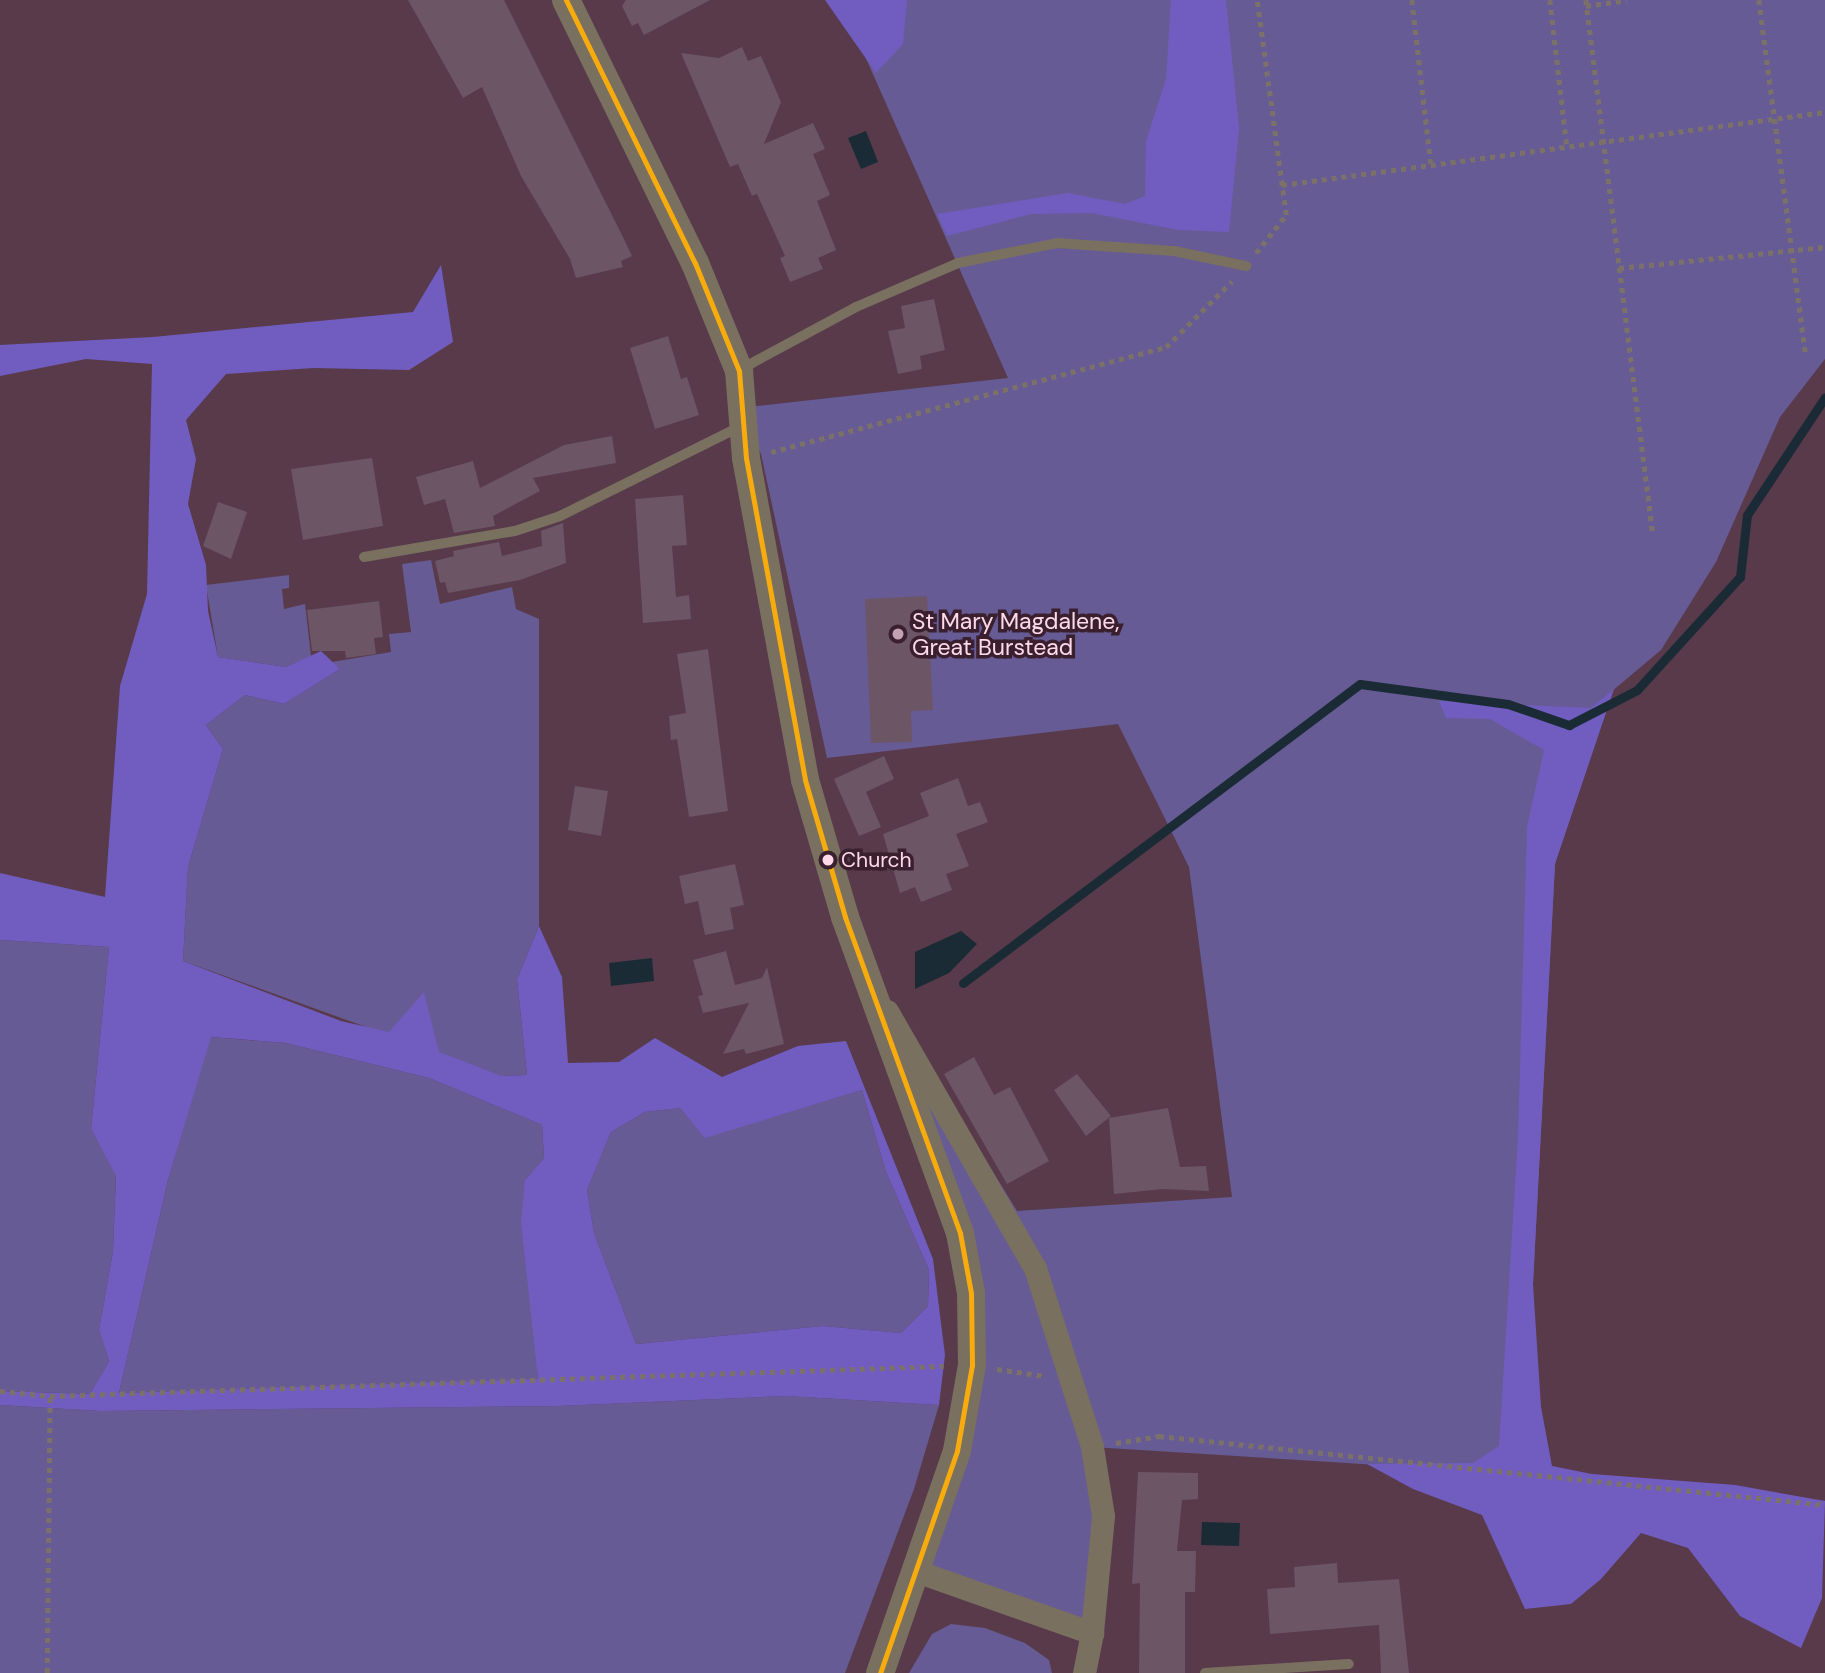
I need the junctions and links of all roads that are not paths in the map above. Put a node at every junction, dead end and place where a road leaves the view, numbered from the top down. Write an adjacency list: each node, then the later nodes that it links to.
1 (566, 0): 3 (street)
2 (1246, 266): 3 (lane)
3 (738, 371): 4 (street)
4 (741, 426): 5 (lane); 6 (street)
5 (364, 557)
6 (874, 1002): 7 (street); 8 (street)
7 (916, 1571): 8 (street); 10 (street)
8 (1092, 1633): 11 (street)
9 (1349, 1664): 12 (lane)
10 (880, 1673)
11 (1084, 1673)
12 (1205, 1673)

